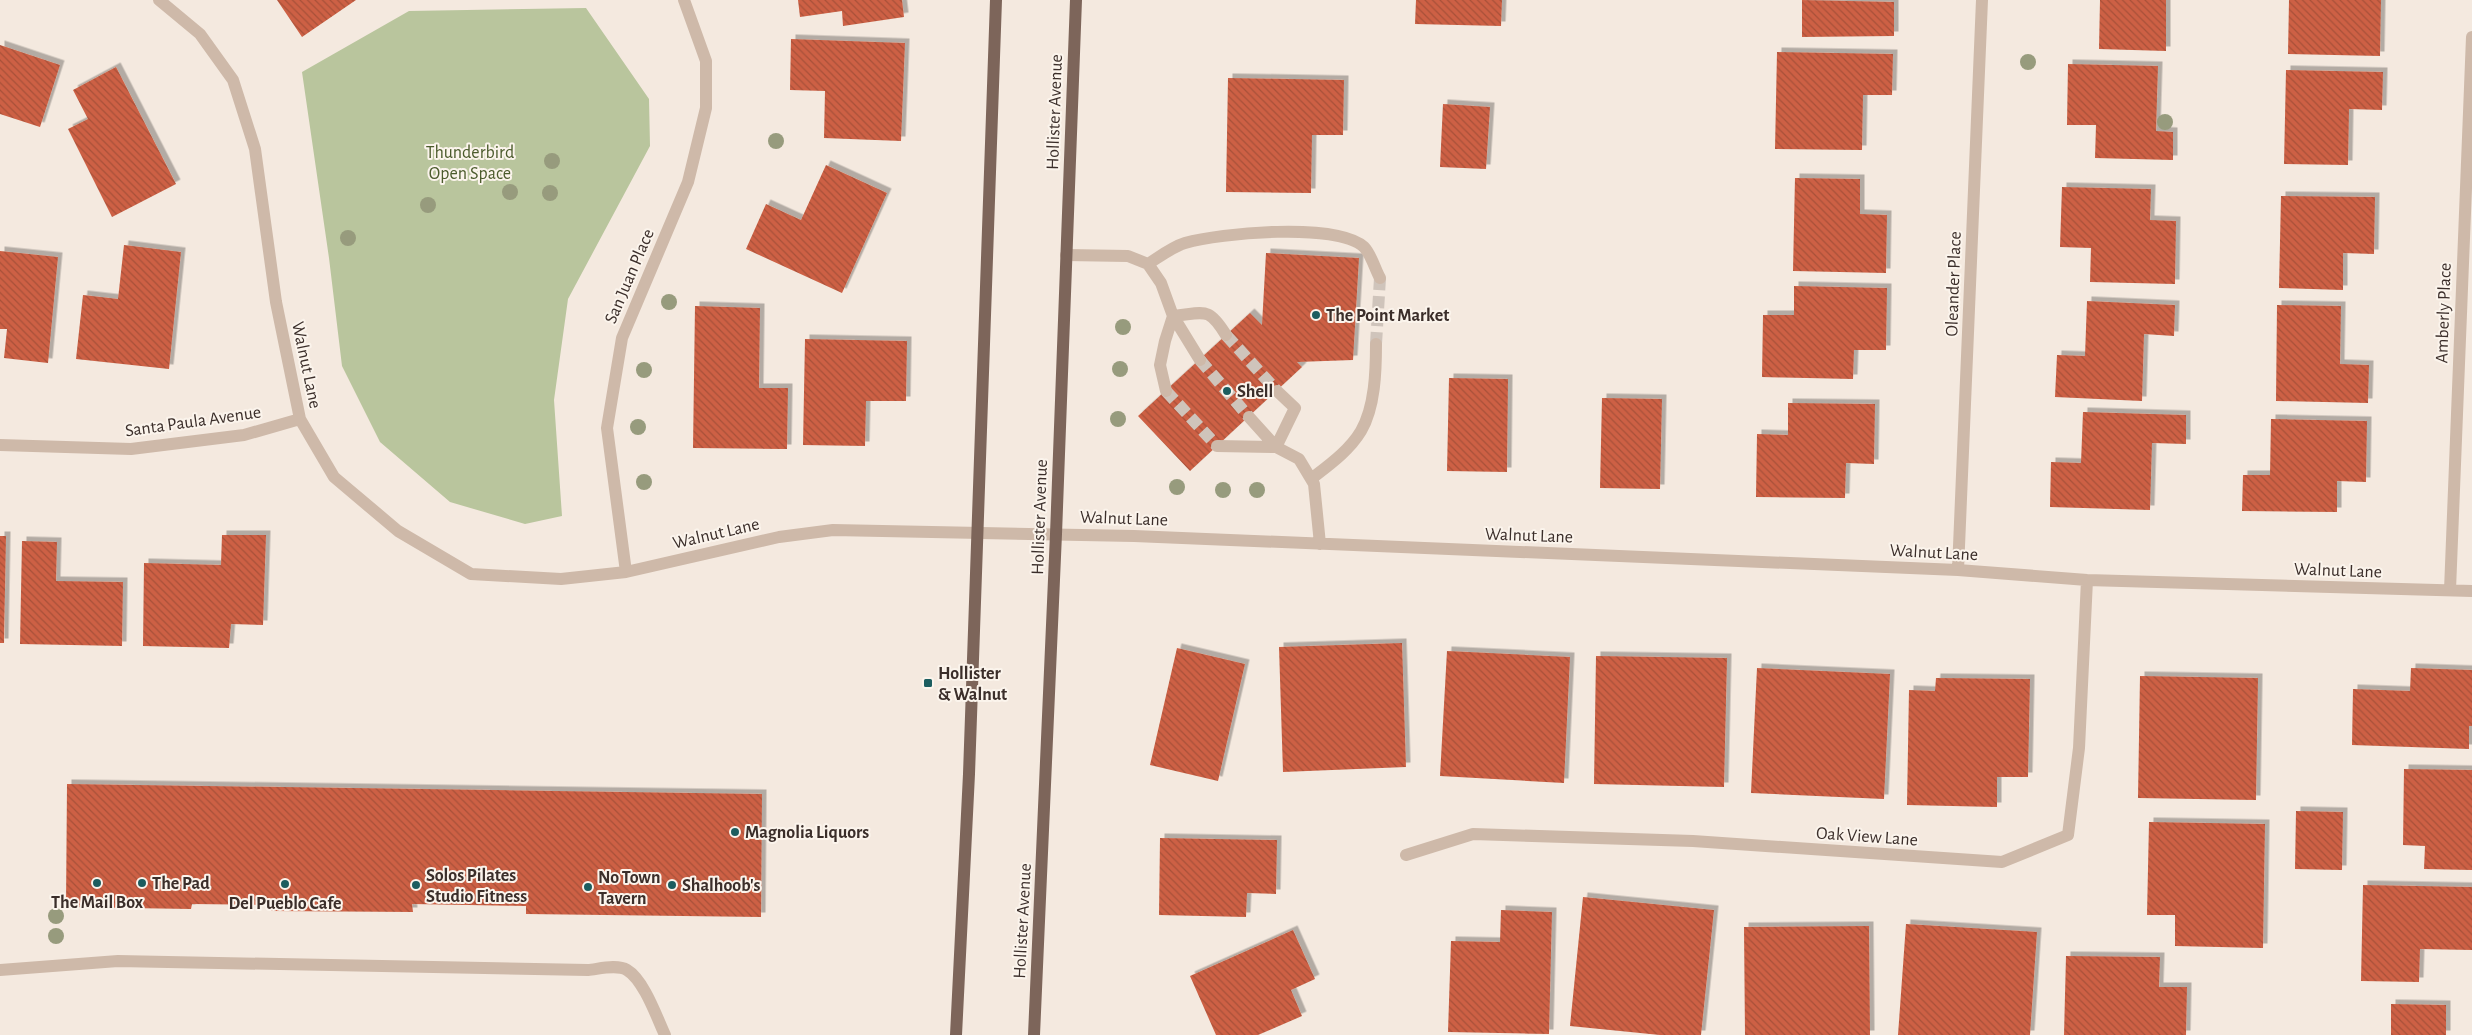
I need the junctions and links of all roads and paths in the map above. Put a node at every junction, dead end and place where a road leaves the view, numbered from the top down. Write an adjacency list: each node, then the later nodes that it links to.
1 (159, 0): 17 (street, Walnut Lane)
2 (684, 0): 26 (street, San Juan Place)
3 (996, 0): 22 (main road)
4 (1076, 0): 7 (main road, Hollister Avenue)
5 (1982, 0): 25 (street, Oleander Place)
6 (2472, 37): 28 (street, Amberly Place)
7 (1066, 255): 8 (street); 23 (main road, Hollister Avenue)
8 (1148, 264): 9 (street); 10 (street)
9 (1380, 278)
10 (1173, 316): 11 (street); 13 (street); 14 (street)
11 (1226, 335)
12 (1376, 344): 21 (street)
13 (1200, 360)
14 (1166, 391)
15 (1276, 391): 20 (street)
16 (1248, 417): 20 (street)
17 (300, 419): 18 (street, Santa Paula Avenue); 26 (street, Walnut Lane)
18 (0, 445)
19 (1217, 446): 20 (street)
20 (1276, 446): 21 (street)
21 (1311, 479): 24 (street)
22 (978, 532): 23 (street, Walnut Lane); 26 (street, Walnut Lane); 33 (main road)
23 (1056, 534): 24 (street, Walnut Lane); 34 (main road, Hollister Avenue)
24 (1320, 544): 25 (street, Walnut Lane)
25 (1958, 570): 27 (street, Walnut Lane)
26 (626, 572)
27 (2088, 580): 28 (street, Walnut Lane); 30 (street, Oak View Lane)
28 (2450, 590): 29 (street, Walnut Lane)
29 (2472, 591)
30 (1406, 855)
31 (0, 970): 32 (street)
32 (665, 1035)
33 (956, 1035)
34 (1034, 1035)

